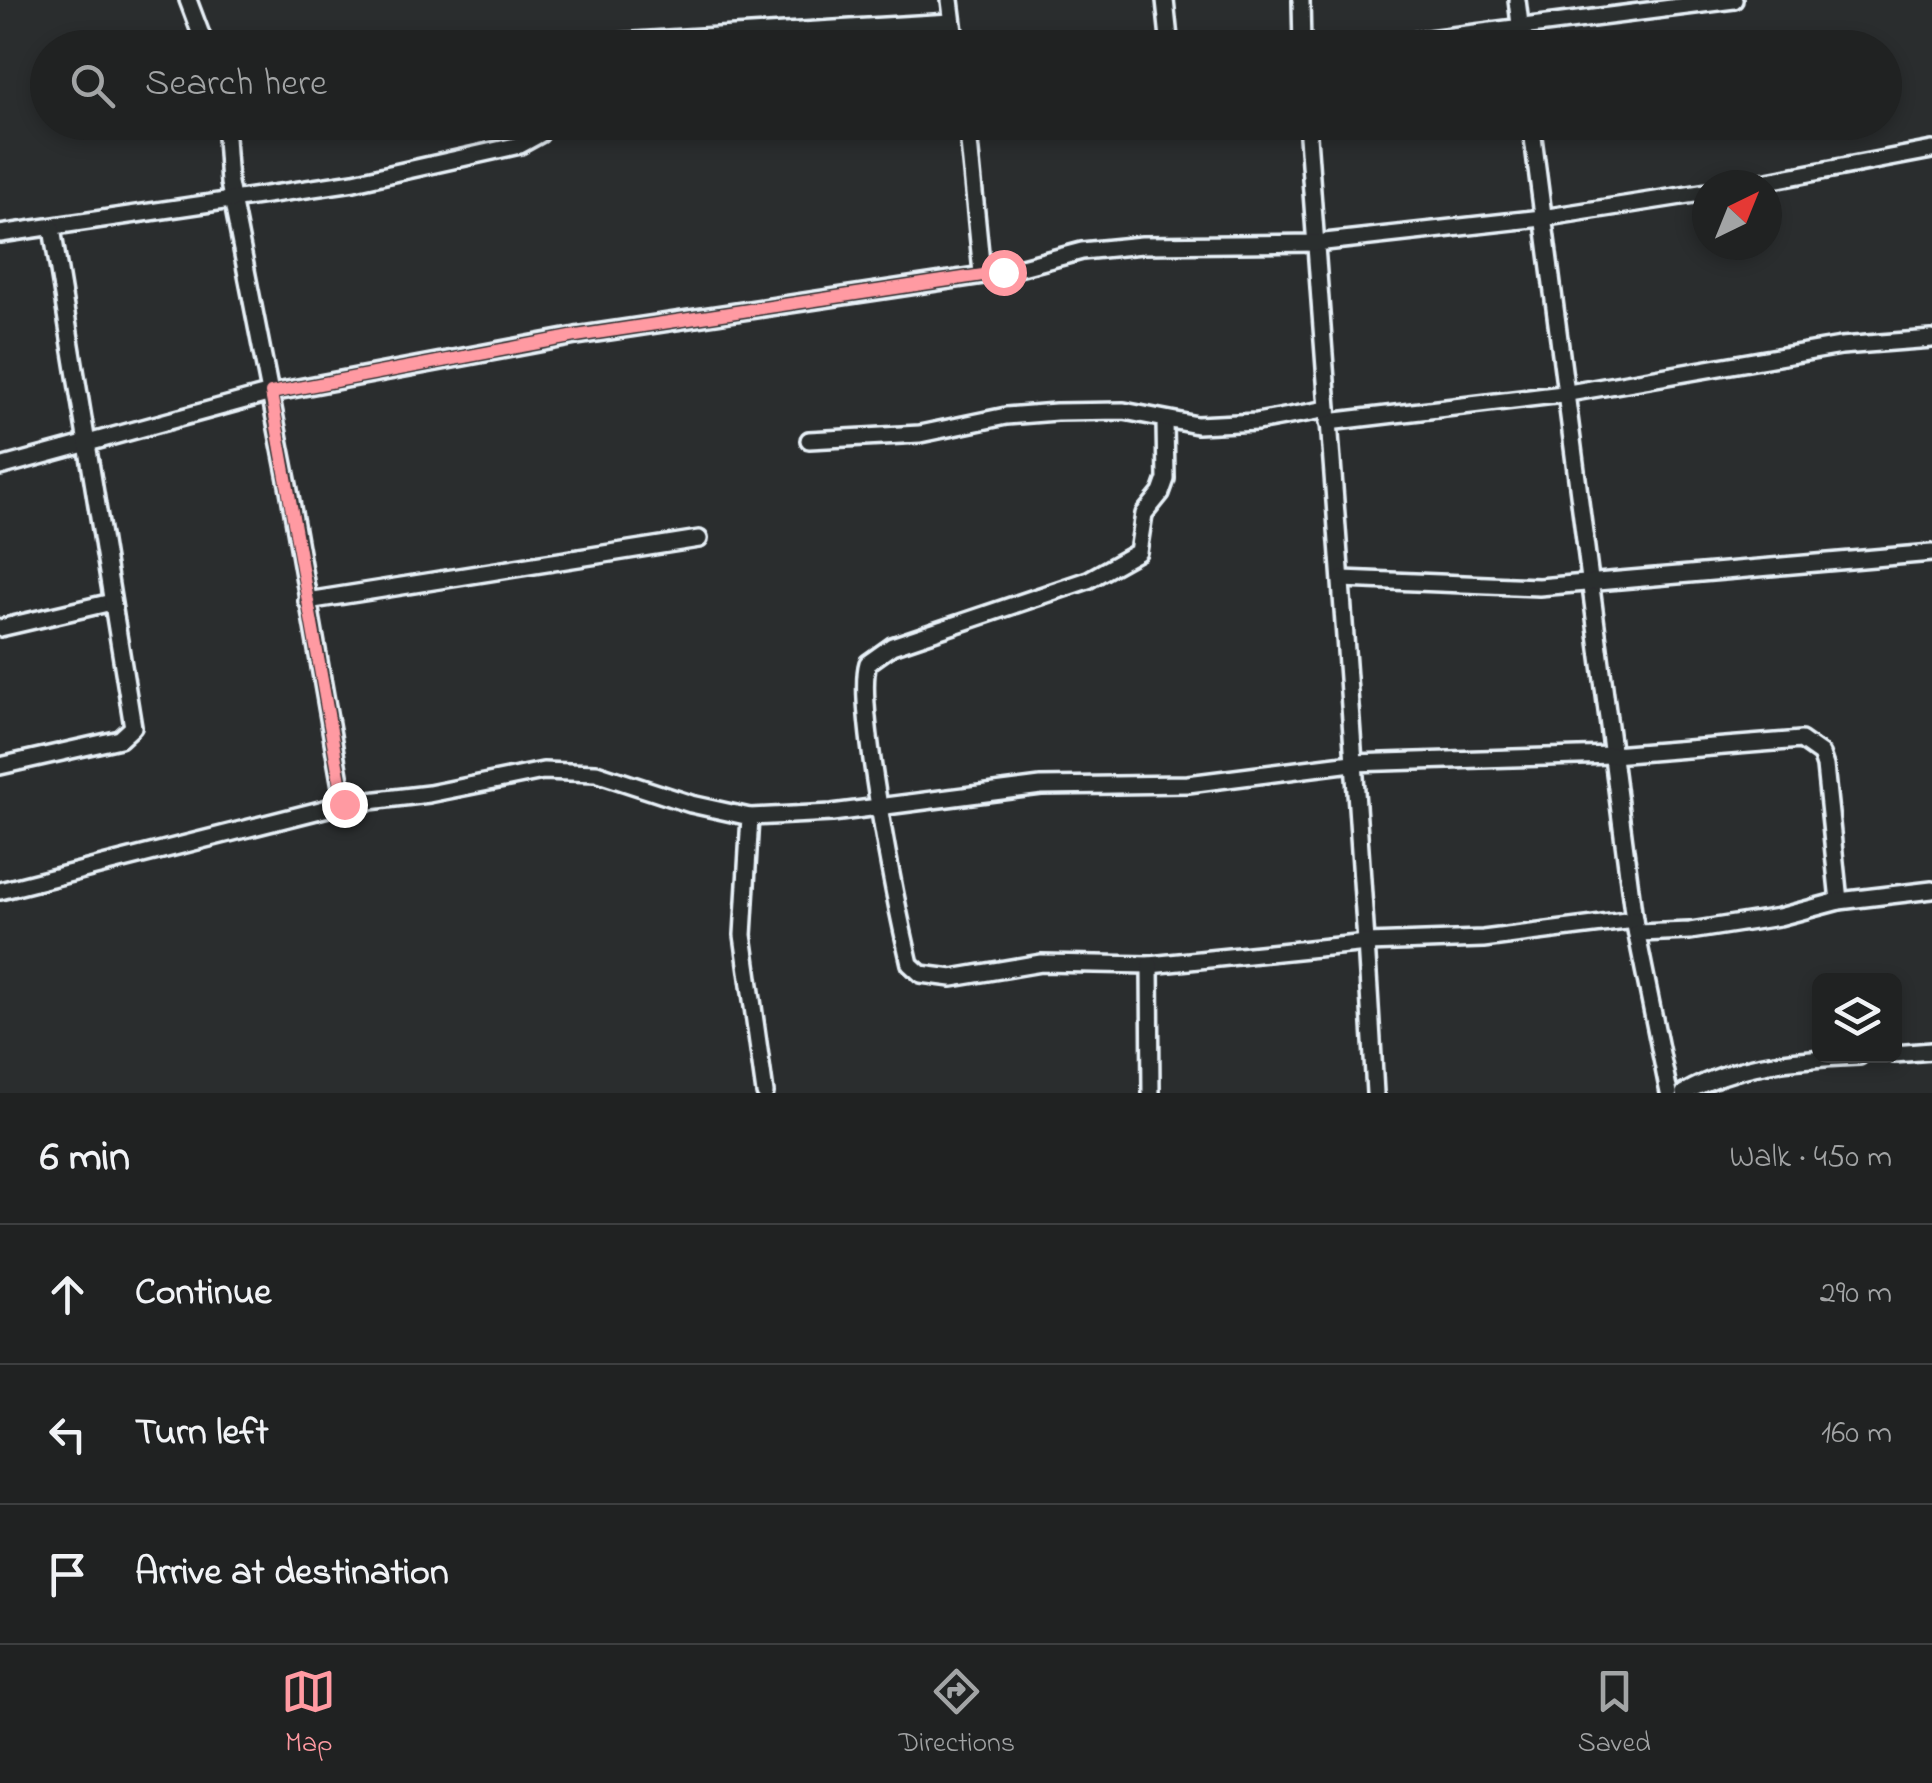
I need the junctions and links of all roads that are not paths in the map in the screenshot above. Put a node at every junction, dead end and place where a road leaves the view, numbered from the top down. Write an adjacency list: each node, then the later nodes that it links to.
1 (188, 0): 9 (street)
2 (950, 0): 7 (street)
3 (1165, 0): 12 (street)
4 (1300, 0): 13 (street)
5 (1517, 0): 8 (street)
6 (1734, 0): 8 (street)
7 (951, 22): 10 (street); 11 (street)
8 (1521, 26): 14 (street); 15 (street)
9 (199, 30)
10 (816, 30)
11 (953, 30)
12 (1168, 30)
13 (1301, 30)
14 (1491, 30)
15 (1521, 30)
16 (226, 140): 24 (street)
17 (530, 140): 24 (street)
18 (969, 140): 29 (street)
19 (1308, 140): 28 (street)
20 (1534, 140): 25 (street)
21 (1932, 150): 22 (street)
22 (1782, 178)
23 (1692, 194): 25 (street)
24 (234, 198): 26 (street); 31 (street)
25 (1542, 218): 28 (street); 32 (street)
26 (52, 228): 27 (street); 36 (street)
27 (0, 234)
28 (1316, 242): 29 (street); 33 (street)
29 (982, 273): 31 (street)
30 (1932, 339): 32 (street)
31 (271, 393): 36 (street); 42 (street)
32 (1563, 394): 33 (street); 41 (street)
33 (1328, 415): 34 (street); 40 (street)
34 (1165, 422): 35 (street); 49 (street)
35 (810, 440)
36 (88, 445): 37 (street); 43 (street)
37 (0, 467)
38 (699, 538): 42 (street)
39 (1932, 553): 41 (street)
40 (1342, 579): 41 (street); 46 (street)
41 (1590, 583): 45 (street)
42 (307, 600): 48 (street)
43 (112, 602): 44 (street); 47 (street)
44 (0, 628)
45 (1612, 756): 46 (street); 53 (street); 54 (street)
46 (1352, 763): 49 (street); 55 (street)
47 (0, 766)
48 (344, 804): 50 (street); 52 (street)
49 (880, 806): 50 (street); 56 (street)
50 (750, 817): 60 (street)
51 (1932, 890): 53 (street)
52 (0, 891)
53 (1838, 900): 54 (street)
54 (1635, 927): 55 (street); 63 (street)
55 (1367, 944): 56 (street); 62 (street)
56 (1150, 965): 61 (street)
57 (1932, 1052): 58 (street)
58 (1902, 1054)
59 (1812, 1057): 64 (street)
60 (764, 1093)
61 (1150, 1093)
62 (1375, 1093)
63 (1669, 1093)
64 (1684, 1093)

